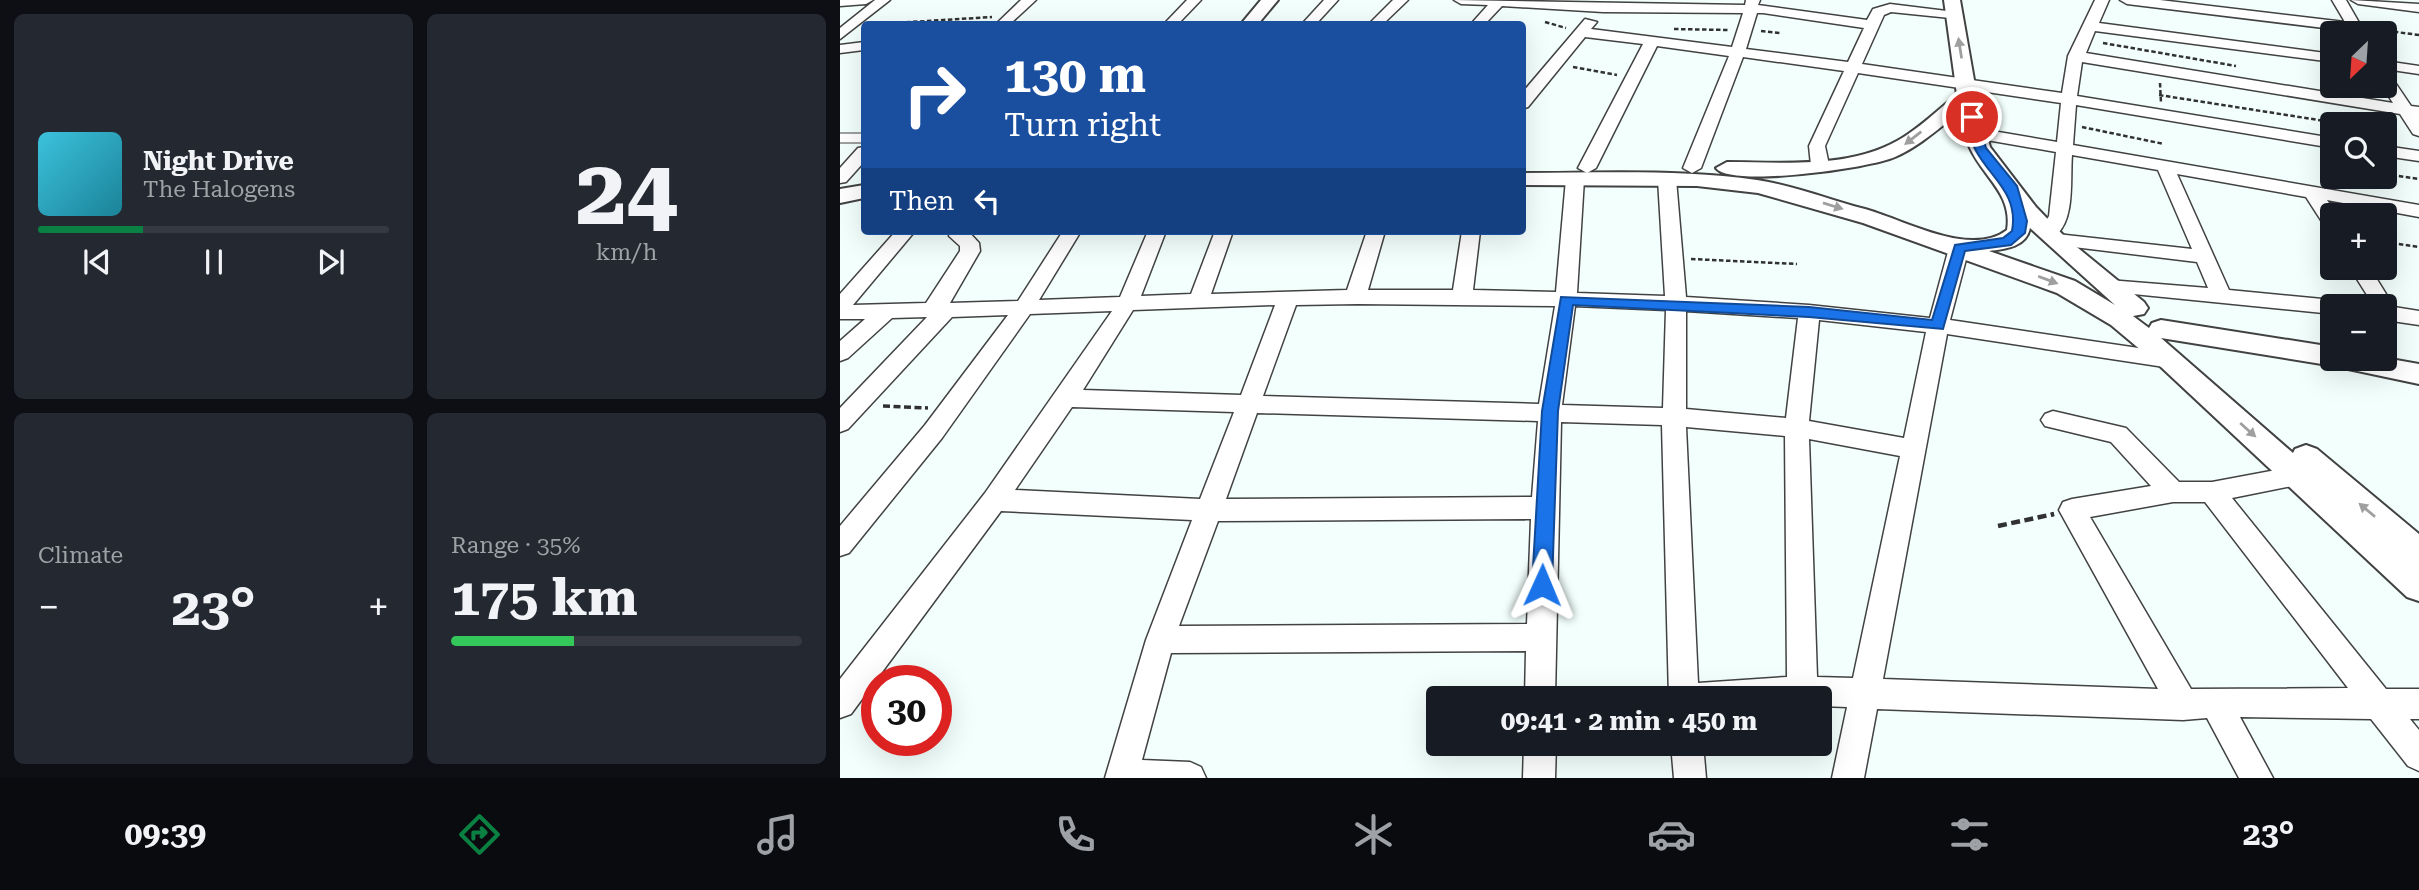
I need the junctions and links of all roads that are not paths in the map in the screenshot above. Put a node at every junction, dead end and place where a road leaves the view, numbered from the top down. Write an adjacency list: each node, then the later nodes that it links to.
1 (866, 0): 14 (street)
2 (883, 0): 32 (street)
3 (1028, 0): 21 (street)
4 (1194, 0): 22 (street)
5 (1270, 0): 23 (street)
6 (1331, 0): 24 (street)
7 (1401, 0): 25 (street)
8 (1461, 0): 13 (street)
9 (2102, 0): 31 (street)
10 (2127, 0): 15 (street)
11 (2339, 0): 27 (street)
12 (2358, 0): 16 (street)
13 (1499, 1): 17 (street); 26 (street)
14 (840, 2)
15 (2188, 3): 28 (street)
16 (2399, 3): 20 (street)
17 (1606, 4): 18 (street); 30 (street)
18 (1752, 5): 29 (street); 36 (street)
19 (1954, 8): 29 (street); 43 (street, one-way to 19)
20 (2419, 8)
21 (1007, 20)
22 (1174, 21)
23 (1252, 21)
24 (1312, 21)
25 (1379, 21)
26 (1481, 21)
27 (2351, 21)
28 (2320, 24)
29 (1872, 25): 39 (street)
30 (1581, 32): 33 (street); 46 (street)
31 (2086, 33): 37 (street); 38 (street)
32 (840, 35)
33 (1652, 41): 36 (street); 42 (street)
34 (861, 46): 35 (street)
35 (840, 48)
36 (1737, 50): 39 (street); 60 (street)
37 (2075, 56): 45 (street); 47 (street)
38 (2320, 57)
39 (1853, 67): 43 (street); 57 (street)
40 (2398, 67): 41 (street)
41 (2419, 70)
42 (1631, 78): 61 (street)
43 (1966, 89): 45 (street); 49 (street); 57 (street, one-way to 57)
44 (2398, 93): 47 (street)
45 (2068, 98): 52 (street); 53 (street)
46 (1526, 99)
47 (2413, 111): 48 (street)
48 (2419, 131)
49 (1975, 133): 53 (street); 66 (street)
50 (840, 138): 51 (lane)
51 (861, 138)
52 (2320, 141)
53 (2064, 149): 59 (street); 81 (street)
54 (2397, 153): 56 (street)
55 (861, 155): 62 (street)
56 (2419, 156)
57 (1812, 166): 60 (street); 70 (street)
58 (1526, 167): 61 (street)
59 (2166, 168): 69 (street); 83 (street)
60 (1692, 169): 61 (street)
61 (1581, 173): 63 (street); 64 (street); 90 (street)
62 (840, 178)
63 (1526, 179)
64 (1667, 179): 70 (street); 92 (street)
65 (861, 184): 67 (street)
66 (2010, 186): 81 (street); 82 (street)
67 (840, 187)
68 (861, 192): 71 (street)
69 (2313, 193): 72 (street); 73 (street)
70 (1799, 195): 82 (street, one-way to 82)
71 (840, 196)
72 (2320, 204)
73 (2419, 211)
74 (903, 235): 95 (street)
75 (958, 235): 96 (street)
76 (1070, 235): 94 (street)
77 (1155, 235): 91 (street)
78 (1223, 235): 89 (street)
79 (1375, 235): 87 (street)
80 (1470, 235): 86 (street)
81 (2052, 236): 83 (street); 84 (street)
82 (1959, 248): 101 (street); 105 (street, one-way to 105)
83 (2204, 257): 85 (street)
84 (2103, 284): 85 (street); 102 (street)
85 (2220, 293): 93 (street)
86 (1462, 297): 87 (street); 90 (street)
87 (1355, 298): 88 (street)
88 (1288, 299): 89 (street); 109 (street)
89 (1199, 300): 91 (street)
90 (1566, 300): 92 (street); 110 (street)
91 (1128, 302): 94 (street); 108 (street)
92 (1676, 305): 98 (street); 111 (street)
93 (2320, 305)
94 (1028, 306): 96 (street); 123 (street)
95 (840, 309): 97 (street)
96 (940, 309): 97 (street); 113 (street)
97 (886, 312): 103 (street)
98 (1809, 312): 101 (street); 114 (street)
99 (2397, 313): 100 (street)
100 (2419, 318)
101 (1938, 326): 105 (street); 115 (street)
102 (2161, 329): 104 (street); 124 (street, one-way to 102)
103 (840, 353)
104 (2320, 355)
105 (2171, 360): 116 (street, one-way to 116)
106 (2397, 370): 107 (street)
107 (2419, 374)
108 (1066, 398): 109 (street); 119 (street)
109 (1248, 402): 110 (street); 121 (street)
110 (1550, 411): 111 (street); 120 (street)
111 (1674, 417): 114 (street); 129 (street)
112 (2053, 420): 117 (street)
113 (840, 423)
114 (1797, 428): 115 (street); 130 (street)
115 (1914, 449): 132 (street)
116 (2298, 476): 118 (street); 125 (street)
117 (2173, 492): 118 (street); 122 (street)
118 (2213, 492): 135 (street)
119 (994, 500): 121 (street); 134 (street)
120 (1544, 508): 121 (street); 126 (street)
121 (1211, 510): 127 (street)
122 (2072, 510): 137 (street)
123 (840, 544)
124 (2419, 554)
125 (2419, 586)
126 (1541, 637): 127 (street); 128 (street)
127 (1160, 640): 141 (street)
128 (1540, 686)
129 (1686, 686)
130 (1802, 686)
131 (1832, 691): 132 (street)
132 (1865, 692): 137 (street); 145 (street)
133 (2215, 702): 135 (street); 137 (street); 146 (street)
134 (840, 703)
135 (2377, 704): 136 (street); 138 (street)
136 (2419, 704)
137 (2183, 705)
138 (2419, 755)
139 (1539, 756): 143 (street)
140 (1688, 756): 144 (street)
141 (1121, 777): 142 (street)
142 (1190, 778)
143 (1539, 778)
144 (1690, 778)
145 (1848, 778)
146 (2257, 778)

